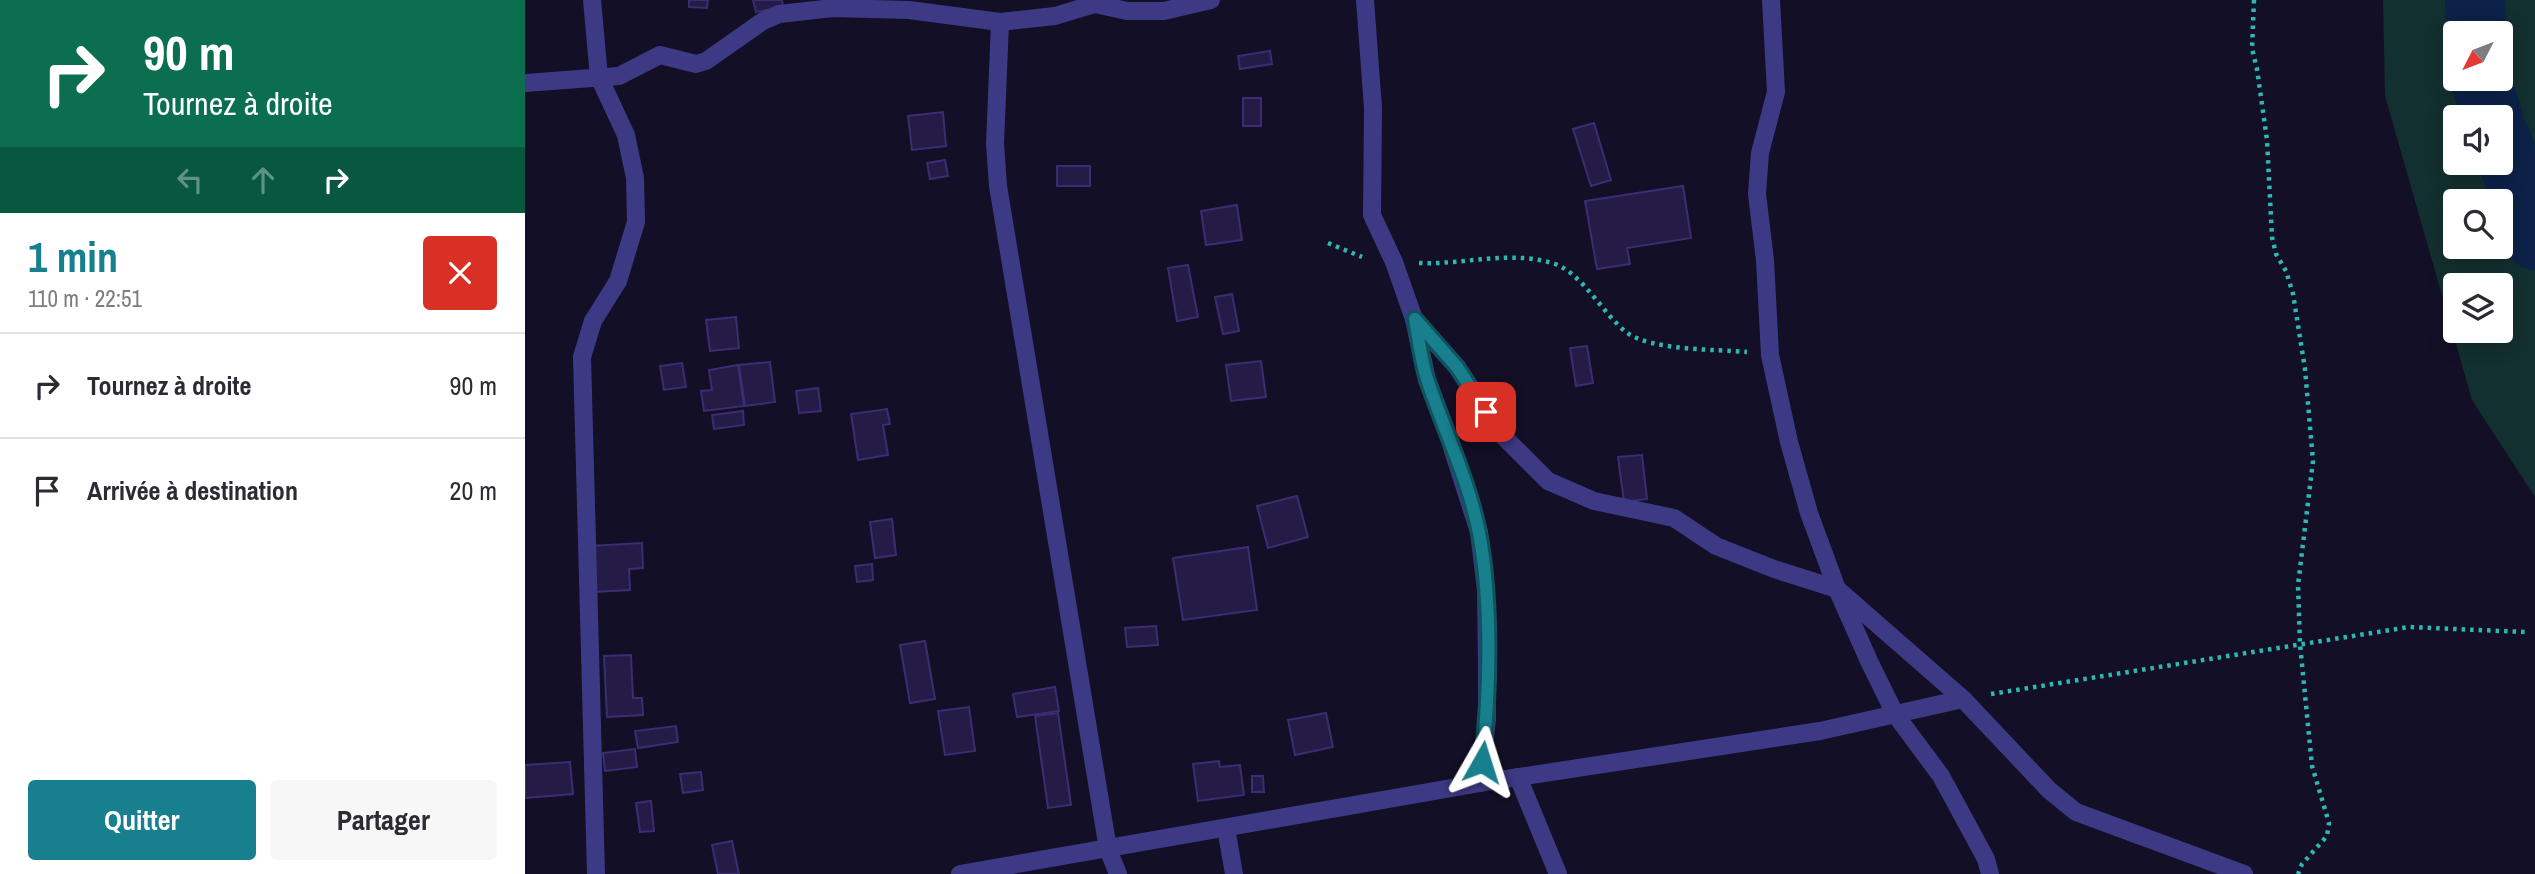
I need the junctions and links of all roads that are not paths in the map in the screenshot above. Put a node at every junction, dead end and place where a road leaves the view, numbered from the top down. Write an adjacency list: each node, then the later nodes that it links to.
1 (592, 0): 7 (street)
2 (1211, 0): 5 (street)
3 (1365, 0): 9 (street)
4 (1771, 0): 10 (street)
5 (1095, 2): 6 (street)
6 (1000, 22): 7 (street); 16 (street)
7 (599, 78): 8 (street); 17 (street)
8 (525, 83)
9 (1415, 319): 10 (street); 14 (street)
10 (1837, 589): 11 (street); 12 (street)
11 (1963, 699): 12 (street); 23 (street)
12 (1895, 714): 13 (street); 22 (street)
13 (1518, 777): 14 (street); 21 (street)
14 (1480, 783): 15 (street)
15 (1226, 828): 16 (street); 20 (street)
16 (1108, 849): 18 (street); 19 (street)
17 (596, 874)
18 (960, 874)
19 (1118, 874)
20 (1234, 874)
21 (1558, 874)
22 (1990, 874)
23 (2244, 874)

